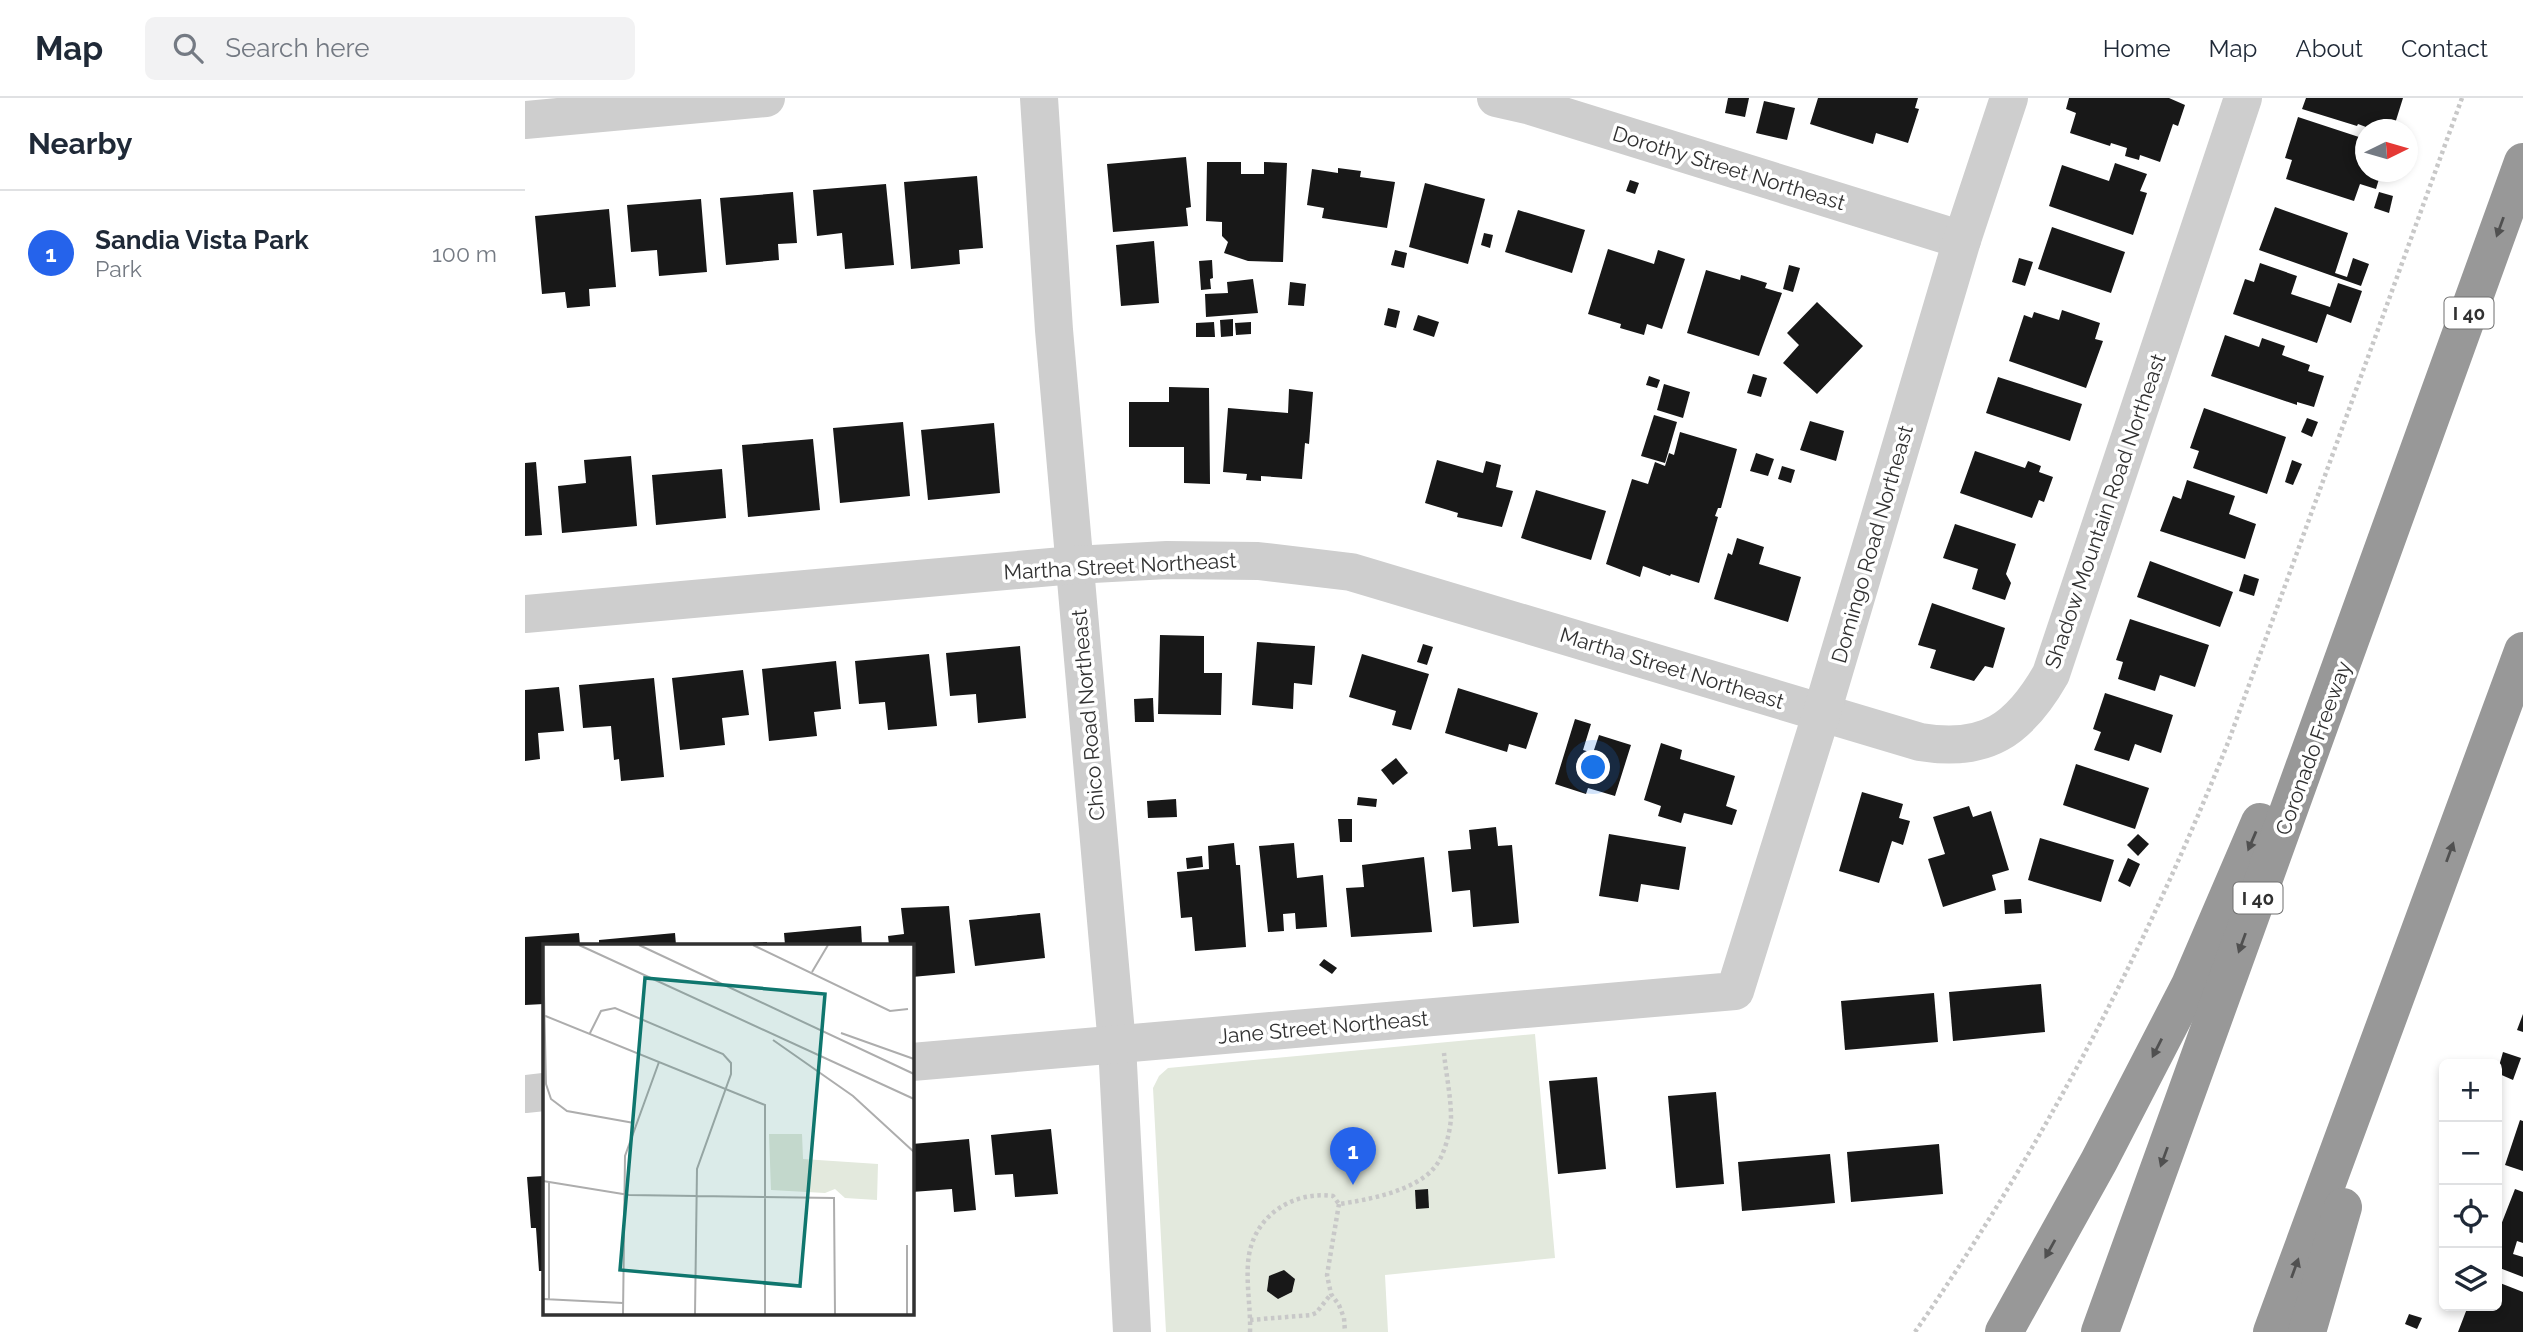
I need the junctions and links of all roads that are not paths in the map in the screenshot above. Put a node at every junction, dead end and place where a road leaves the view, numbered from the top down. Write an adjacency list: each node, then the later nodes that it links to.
1 (767, 98): 6 (street)
2 (1039, 98): 10 (street, Chico Road Northeast)
3 (2009, 98): 8 (street, Domingo Road Northeast)
4 (2243, 98): 13 (street, Shadow Mountain Road Northeast)
5 (1519, 101): 8 (street, Dorothy Street Northeast)
6 (525, 120)
7 (2523, 163): 9 (highway, Coronado Freeway / I 40, one-way to 9)
8 (1962, 240): 13 (street, Domingo Road Northeast)
9 (2416, 464): 21 (highway, one-way to 21); 22 (highway, Coronado Freeway / I 40, one-way to 22)
10 (1074, 565): 11 (street, Martha Street Northeast); 13 (street, Martha Street Northeast); 16 (street, Chico Road Northeast)
11 (525, 614)
12 (2523, 651): 14 (highway, one-way to 12)
13 (1822, 712): 15 (street, Domingo Road Northeast)
14 (2426, 916): 23 (highway, one-way to 14); 24 (highway)
15 (1735, 991): 16 (street, Jane Street Northeast)
16 (1117, 1045): 17 (street, Jane Street Northeast); 20 (street, Chico Road Northeast)
17 (913, 1062)
18 (543, 1092): 19 (street)
19 (525, 1094)
20 (1132, 1332)
21 (2004, 1332)
22 (2100, 1332)
23 (2272, 1332)
24 (2307, 1332)

